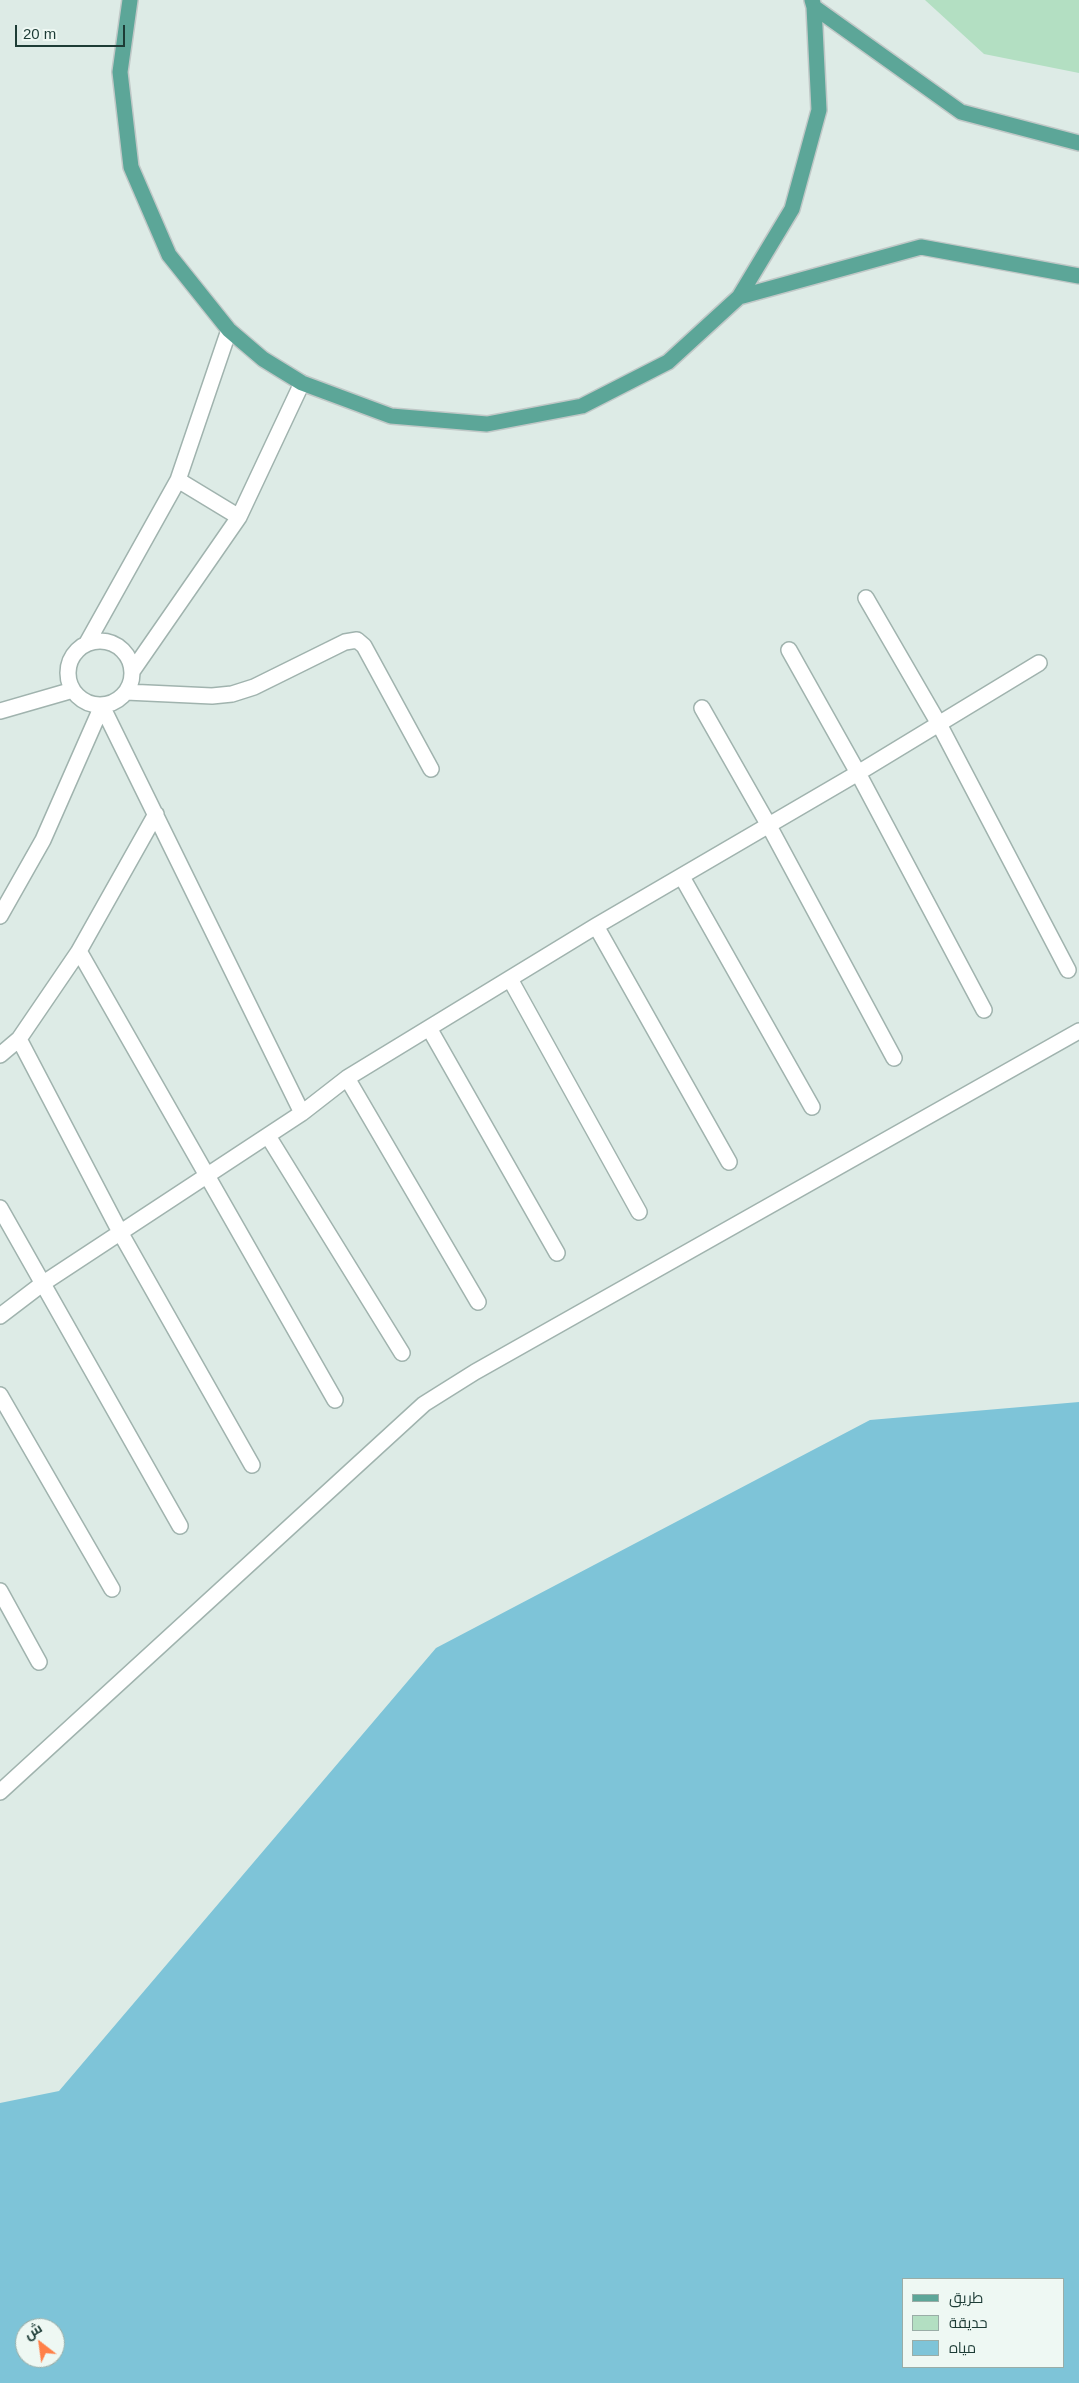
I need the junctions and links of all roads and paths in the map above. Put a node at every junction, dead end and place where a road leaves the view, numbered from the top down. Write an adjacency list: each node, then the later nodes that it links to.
1 (130, 0): 6 (main road)
2 (813, 3): 3 (main road); 5 (main road)
3 (1079, 143)
4 (1079, 276): 5 (main road)
5 (739, 298): 7 (main road)
6 (229, 330): 7 (main road); 8 (street)
7 (302, 383): 9 (street)
8 (178, 480): 9 (street); 11 (street)
9 (239, 517): 14 (street)
10 (866, 598): 20 (street)
11 (87, 643): 14 (street); 15 (street)
12 (788, 650): 22 (street)
13 (1039, 663): 20 (street)
14 (132, 670): 16 (street)
15 (73, 690): 17 (street); 19 (street)
16 (126, 692): 17 (street); 21 (street)
17 (102, 706): 23 (street); 26 (street)
18 (702, 708): 24 (street)
19 (0, 711)
20 (939, 724): 22 (street); 29 (street)
21 (432, 769)
22 (858, 773): 24 (street); 31 (street)
23 (156, 814): 28 (street); 39 (street)
24 (768, 824): 25 (street); 36 (street)
25 (682, 876): 27 (street); 38 (street)
26 (0, 916)
27 (596, 926): 30 (street); 41 (street)
28 (79, 951): 34 (street); 42 (street)
29 (1068, 970)
30 (510, 979): 32 (street); 44 (street)
31 (984, 1010)
32 (429, 1028): 37 (street); 46 (street)
33 (1079, 1031): 58 (street)
34 (19, 1039): 35 (street); 45 (street)
35 (0, 1054)
36 (894, 1058)
37 (347, 1078): 39 (street); 48 (street)
38 (812, 1107)
39 (302, 1114): 40 (street)
40 (268, 1136): 42 (street); 50 (street)
41 (729, 1162)
42 (208, 1175): 45 (street); 52 (street)
43 (0, 1208): 47 (street)
44 (640, 1212)
45 (120, 1232): 47 (street); 53 (street)
46 (557, 1253)
47 (42, 1284): 49 (street); 54 (street)
48 (478, 1302)
49 (0, 1316)
50 (402, 1353)
51 (0, 1395): 55 (street)
52 (335, 1400)
53 (252, 1465)
54 (180, 1526)
55 (112, 1589)
56 (0, 1592): 57 (street)
57 (40, 1662)
58 (0, 1792)

